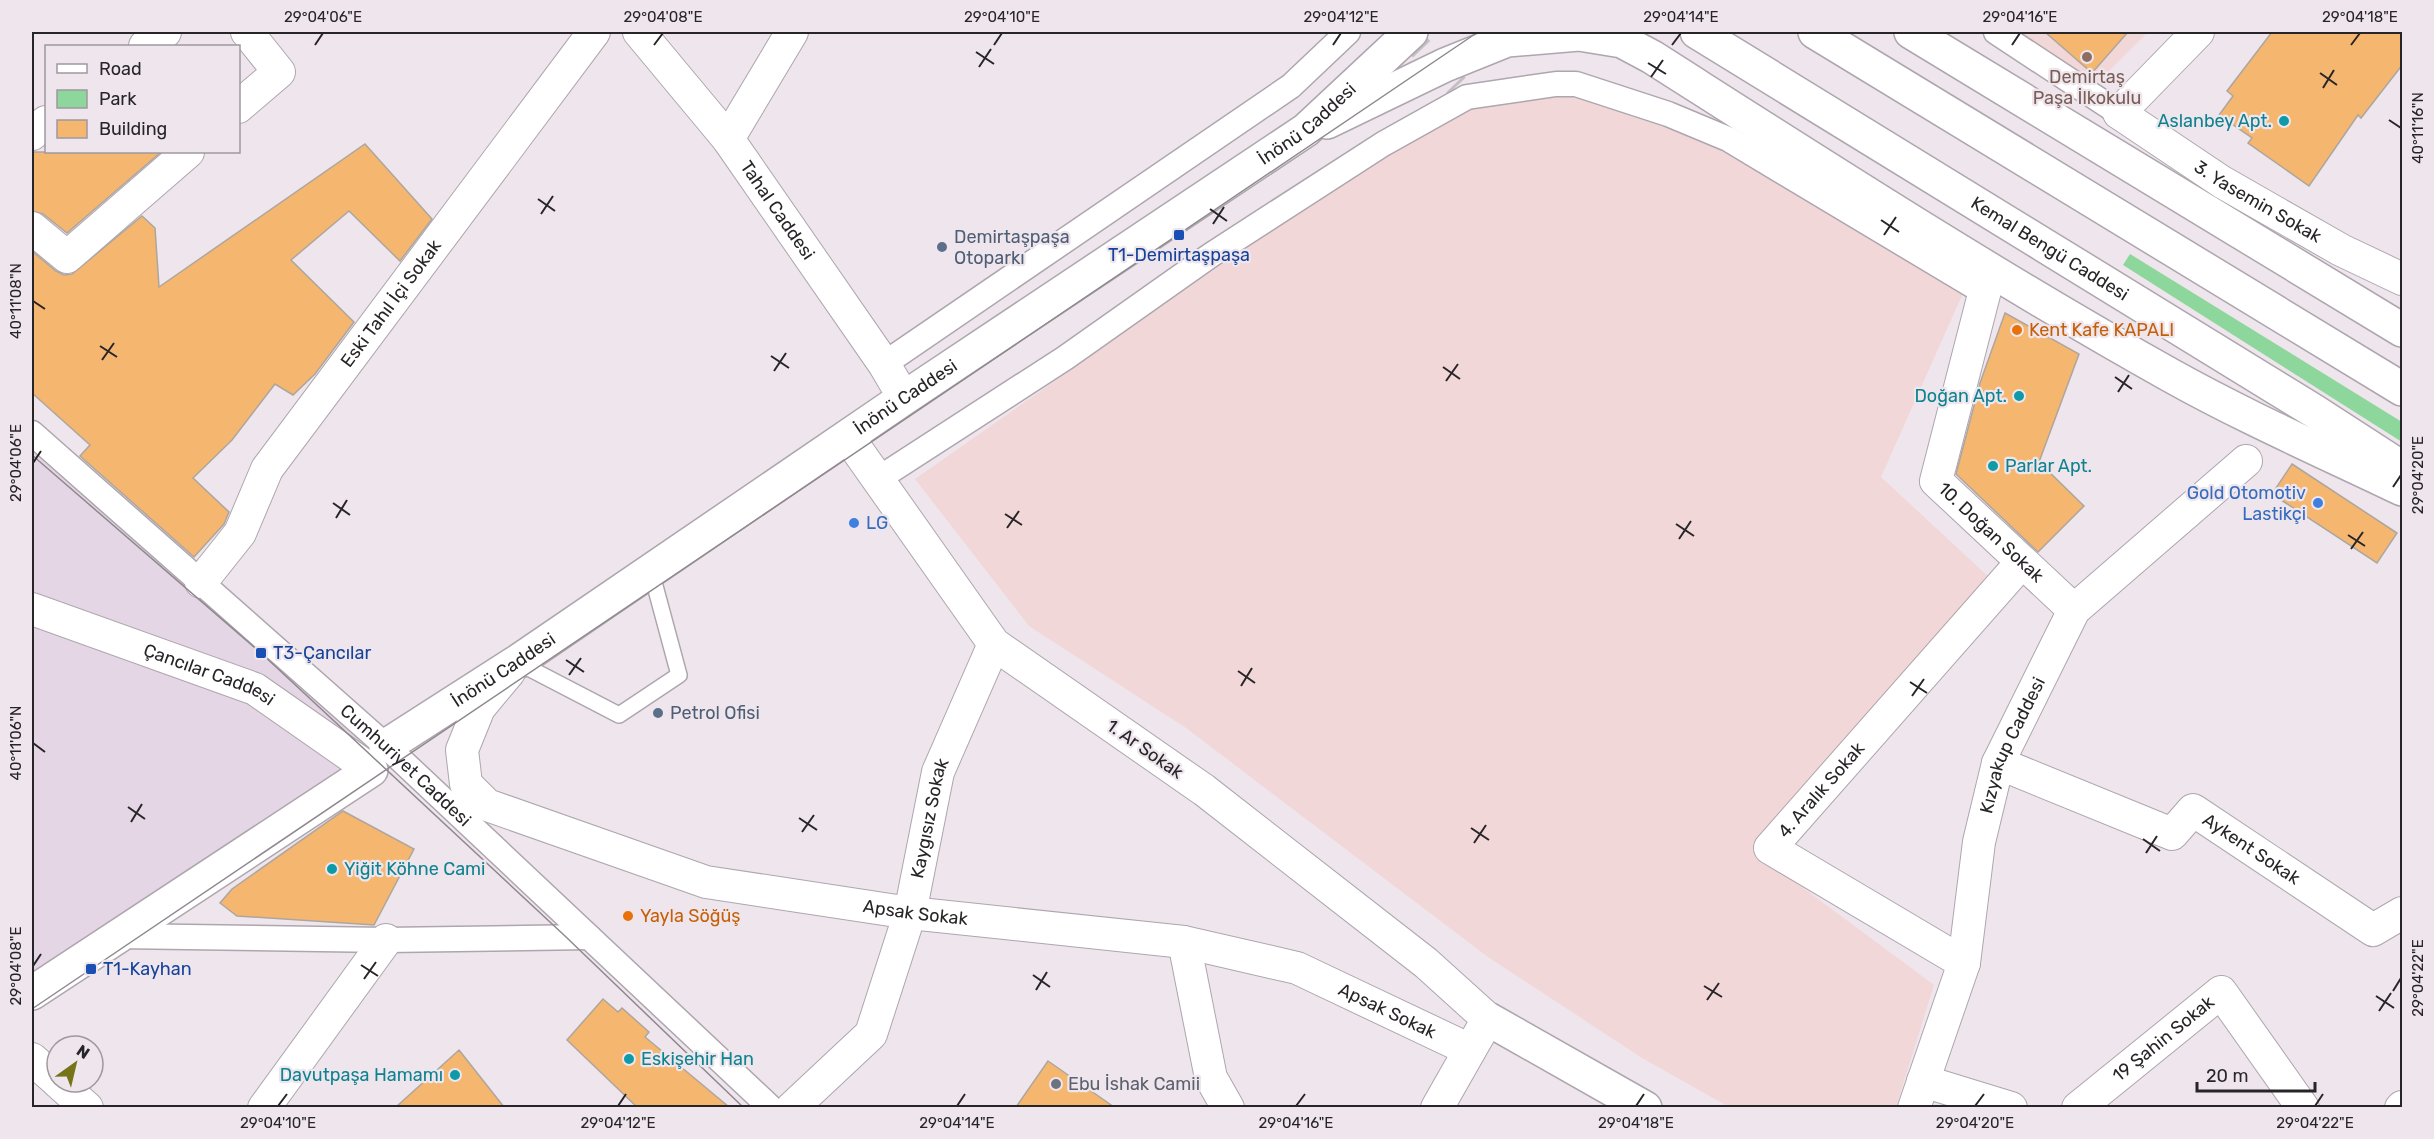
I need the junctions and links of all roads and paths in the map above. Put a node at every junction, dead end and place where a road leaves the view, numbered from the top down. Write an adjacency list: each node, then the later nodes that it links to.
1 (165, 32): 13 (street)
2 (247, 32): 14 (street)
3 (594, 32): 36 (street, Eski Tahıl İçi Sokak)
4 (639, 32): 19 (street, Tahal Caddesi)
5 (792, 32): 19 (street)
6 (1348, 32): 25 (street)
7 (1411, 32): 17 (main road, İnönü Caddesi)
8 (1697, 32): 31 (main road, Kemal Bengü Caddesi)
9 (1815, 32): 26 (main road)
10 (1911, 32): 24 (main road)
11 (1996, 32): 15 (street)
12 (2198, 32): 15 (street)
13 (146, 45)
14 (240, 106)
15 (2120, 113): 22 (street, 3. Yasemin Sokak)
16 (45, 123): 18 (street)
17 (1306, 130): 23 (main road); 27 (main road, İnönü Caddesi)
18 (32, 134)
19 (728, 139): 25 (street, Tahal Caddesi)
20 (187, 153): 21 (street)
21 (32, 228)
22 (2403, 279)
23 (1987, 282): 32 (street); 33 (main road); 34 (street, 10. Doğan Sokak)
24 (2403, 330)
25 (884, 364): 27 (street, Tahal Caddesi)
26 (2403, 389)
27 (904, 398): 29 (main road, İnönü Caddesi)
28 (32, 433): 36 (street, Cumhuriyet Caddesi)
29 (848, 437): 32 (street, 1. Ar Sokak); 35 (main road, İnönü Caddesi)
30 (2246, 461): 38 (street, Kızyakup Caddesi)
31 (2403, 468)
32 (878, 479): 39 (street, 1. Ar Sokak)
33 (2403, 489)
34 (2022, 562): 38 (street, 10. Doğan Sokak); 49 (street, 4. Aralık Sokak)
35 (651, 571): 40 (main road, İnönü Caddesi); 40 (lane)
36 (201, 582): 41 (street, Cumhuriyet Caddesi)
37 (32, 609): 41 (street, Çancılar Caddesi)
38 (2074, 610): 42 (street, Kızyakup Caddesi)
39 (994, 644): 43 (street, Kaygısız Sokak); 51 (street, 1. Ar Sokak)
40 (517, 662): 41 (main road, İnönü Caddesi); 43 (street, Apsak Sokak)
41 (378, 758): 45 (main road, İnönü Caddesi); 46 (street, Cumhuriyet Caddesi)
42 (1998, 763): 44 (street, Aykent Sokak); 49 (street, Kızyakup Caddesi)
43 (910, 913): 48 (street, Apsak Sokak); 60 (street, Kaygısız Sokak)
44 (2403, 913)
45 (119, 936): 47 (street); 50 (main road, İnönü Caddesi)
46 (589, 937): 47 (street); 59 (street, Cumhuriyet Caddesi)
47 (386, 940): 58 (street)
48 (1184, 942): 52 (street, Apsak Sokak); 61 (street)
49 (1964, 963): 56 (street, Kızyakup Caddesi)
50 (32, 993)
51 (1488, 1019): 52 (street); 63 (main road)
52 (1470, 1050): 62 (street)
53 (32, 1059): 54 (street)
54 (45, 1071)
55 (71, 1094): 57 (street)
56 (1918, 1094): 64 (street)
57 (87, 1107)
58 (264, 1107)
59 (771, 1107)
60 (792, 1107)
61 (1228, 1107)
62 (1437, 1107)
63 (1645, 1107)
64 (2011, 1107)
65 (2078, 1107): 66 (street, 19 Şahin Sokak)
66 (2303, 1107)

